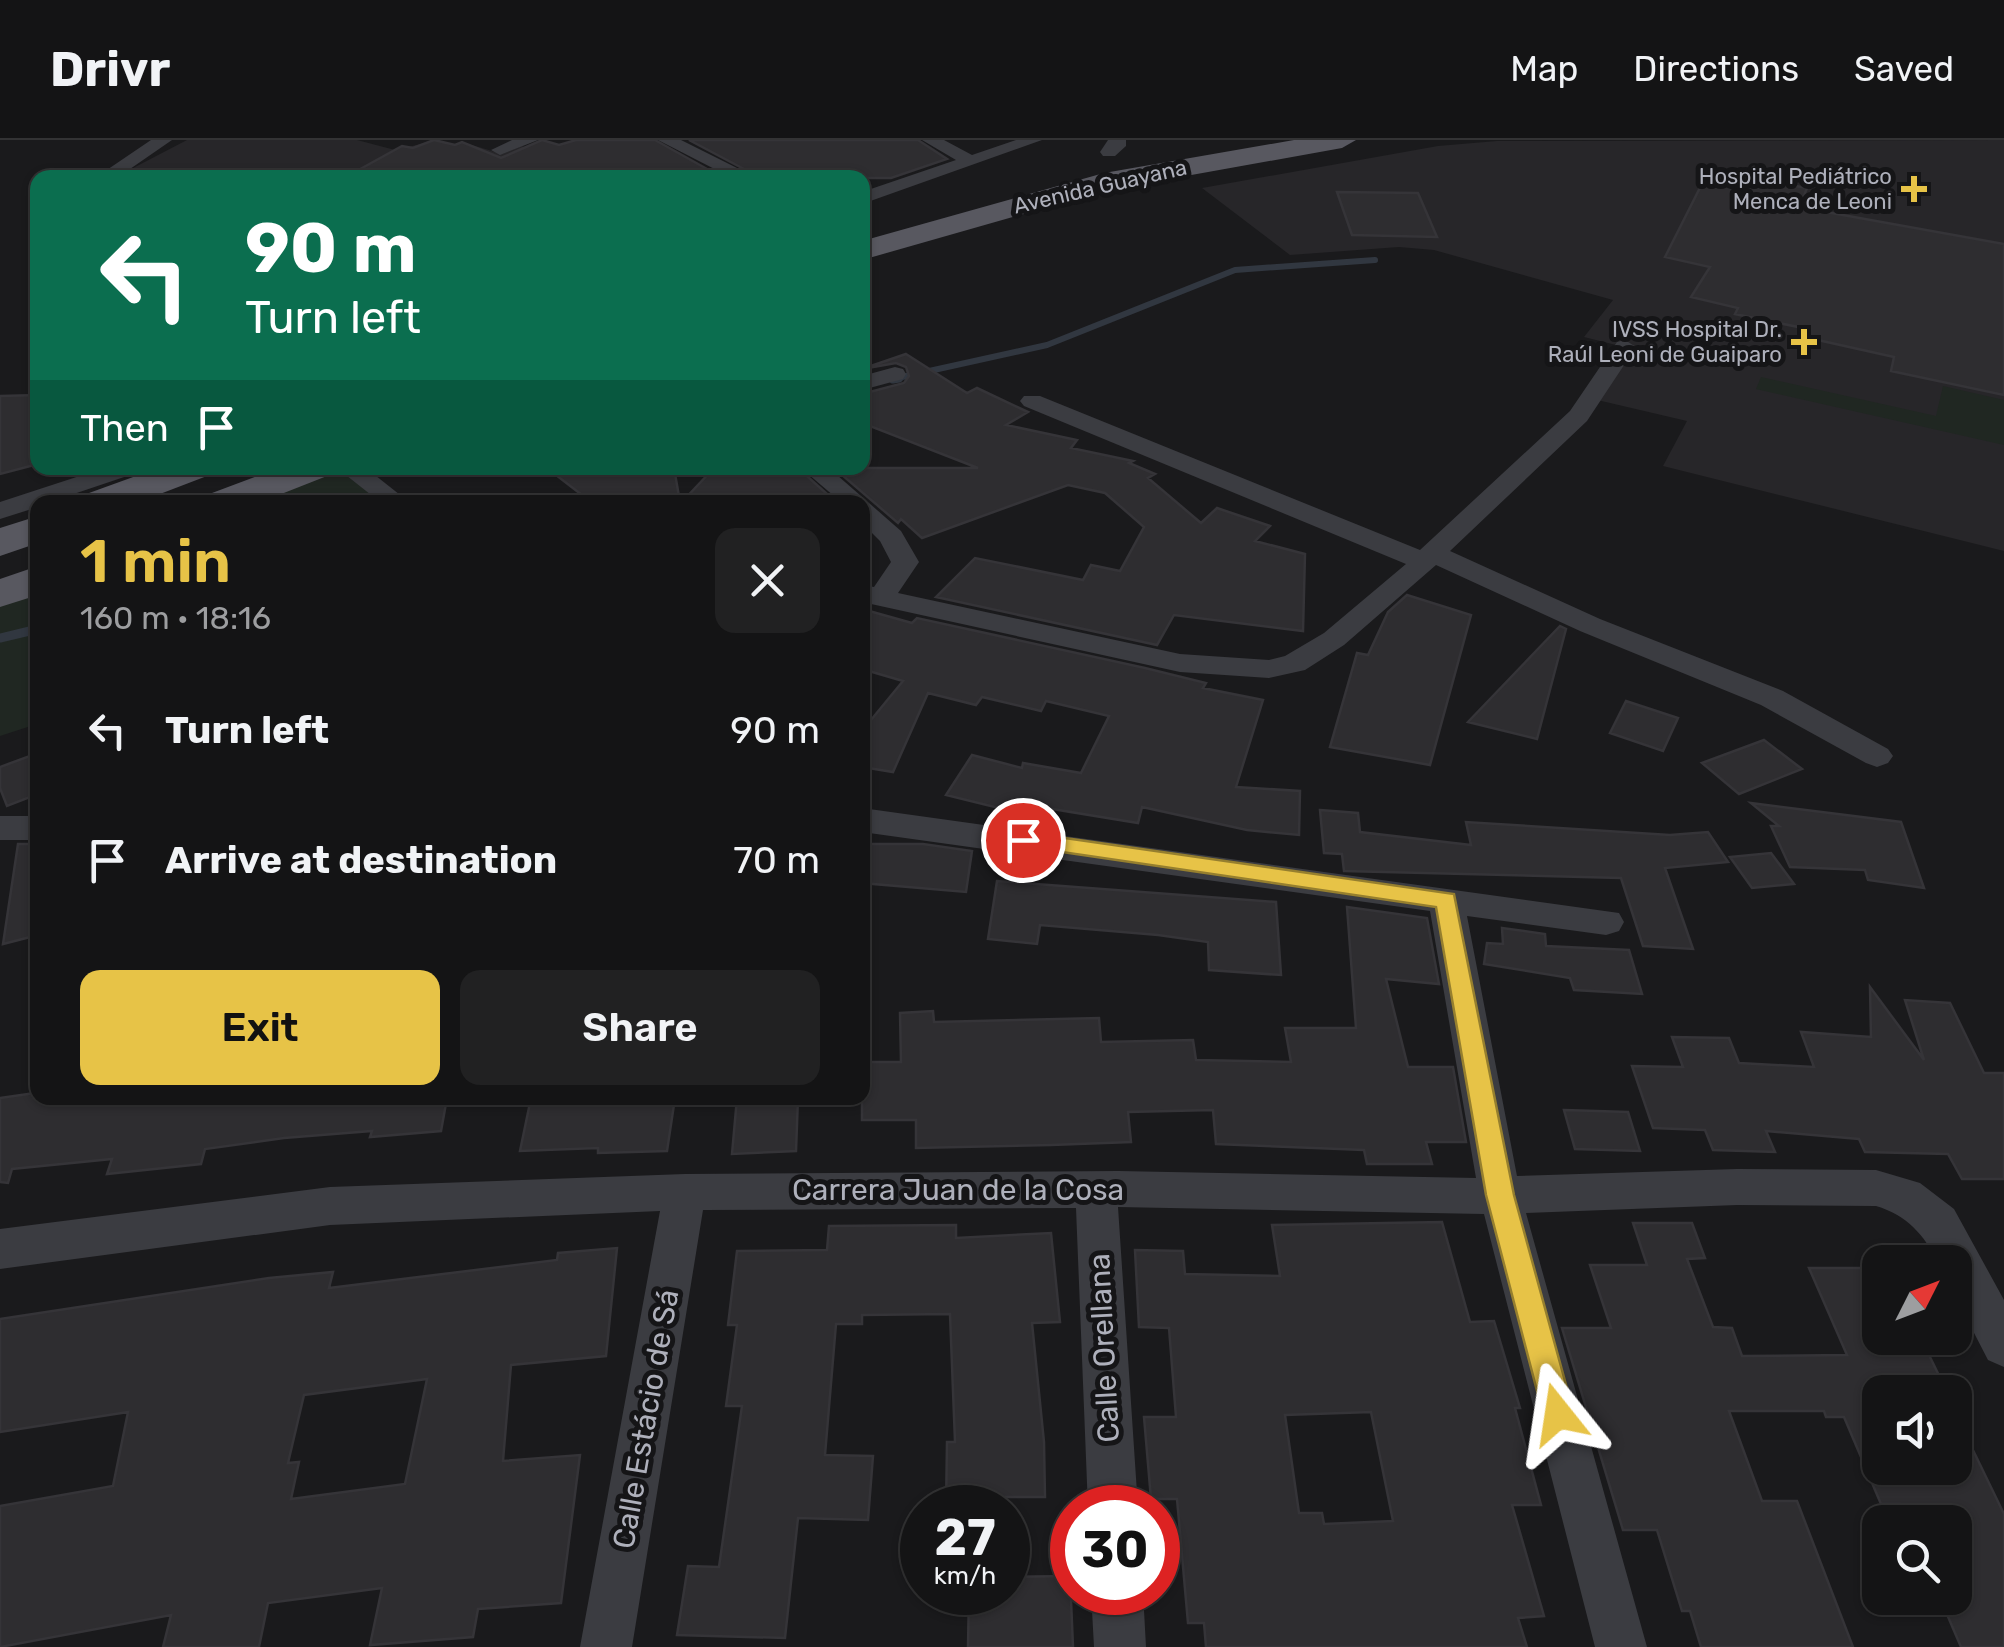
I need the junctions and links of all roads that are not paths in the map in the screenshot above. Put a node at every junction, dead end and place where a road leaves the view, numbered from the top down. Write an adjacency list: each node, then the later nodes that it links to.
1 (163, 140): 11 (street)
2 (529, 140): 7 (street)
3 (666, 140): 12 (street)
4 (931, 140): 10 (street)
5 (1342, 140): 15 (main road, Avenida Guayana)
6 (1123, 146): 9 (main road, Avenida Guayana)
7 (500, 150)
8 (1039, 153): 10 (street); 14 (main road, Avenida Guayana)
9 (1078, 159)
10 (970, 160): 13 (street)
11 (116, 170)
12 (731, 170)
13 (870, 195)
14 (870, 213)
15 (870, 248)
16 (1626, 347): 35 (street)
17 (895, 374): 18 (street)
18 (870, 380)
19 (1032, 400): 35 (street)
20 (106, 475): 25 (street)
21 (174, 475): 26 (main road)
22 (295, 475): 27 (main road)
23 (359, 475): 28 (street)
24 (823, 475): 29 (street)
25 (47, 495)
26 (122, 495)
27 (244, 495)
28 (387, 495)
29 (847, 495)
30 (30, 501): 31 (street)
31 (0, 511)
32 (870, 516): 38 (street)
33 (30, 531): 34 (main road)
34 (0, 543)
35 (1428, 557): 38 (street); 39 (street)
36 (30, 582): 37 (main road)
37 (0, 594)
38 (872, 595)
39 (1876, 756)
40 (870, 821): 43 (street)
41 (0, 828): 42 (street)
42 (30, 828)
43 (1446, 900): 44 (street); 47 (street)
44 (1606, 922)
45 (1096, 1189): 46 (street, Carrera Juan de la Cosa); 47 (street, Carrera Juan de la Cosa); 50 (street, Calle Orellana)
46 (685, 1192): 48 (street, Carrera Juan de la Cosa); 52 (street, Calle Estácio de Sá)
47 (1500, 1195): 49 (street, Carrera Juan de la Cosa); 54 (street)
48 (0, 1249)
49 (2004, 1345)
50 (1111, 1485)
51 (1118, 1615): 53 (street)
52 (606, 1647)
53 (1120, 1647)
54 (1622, 1647)

